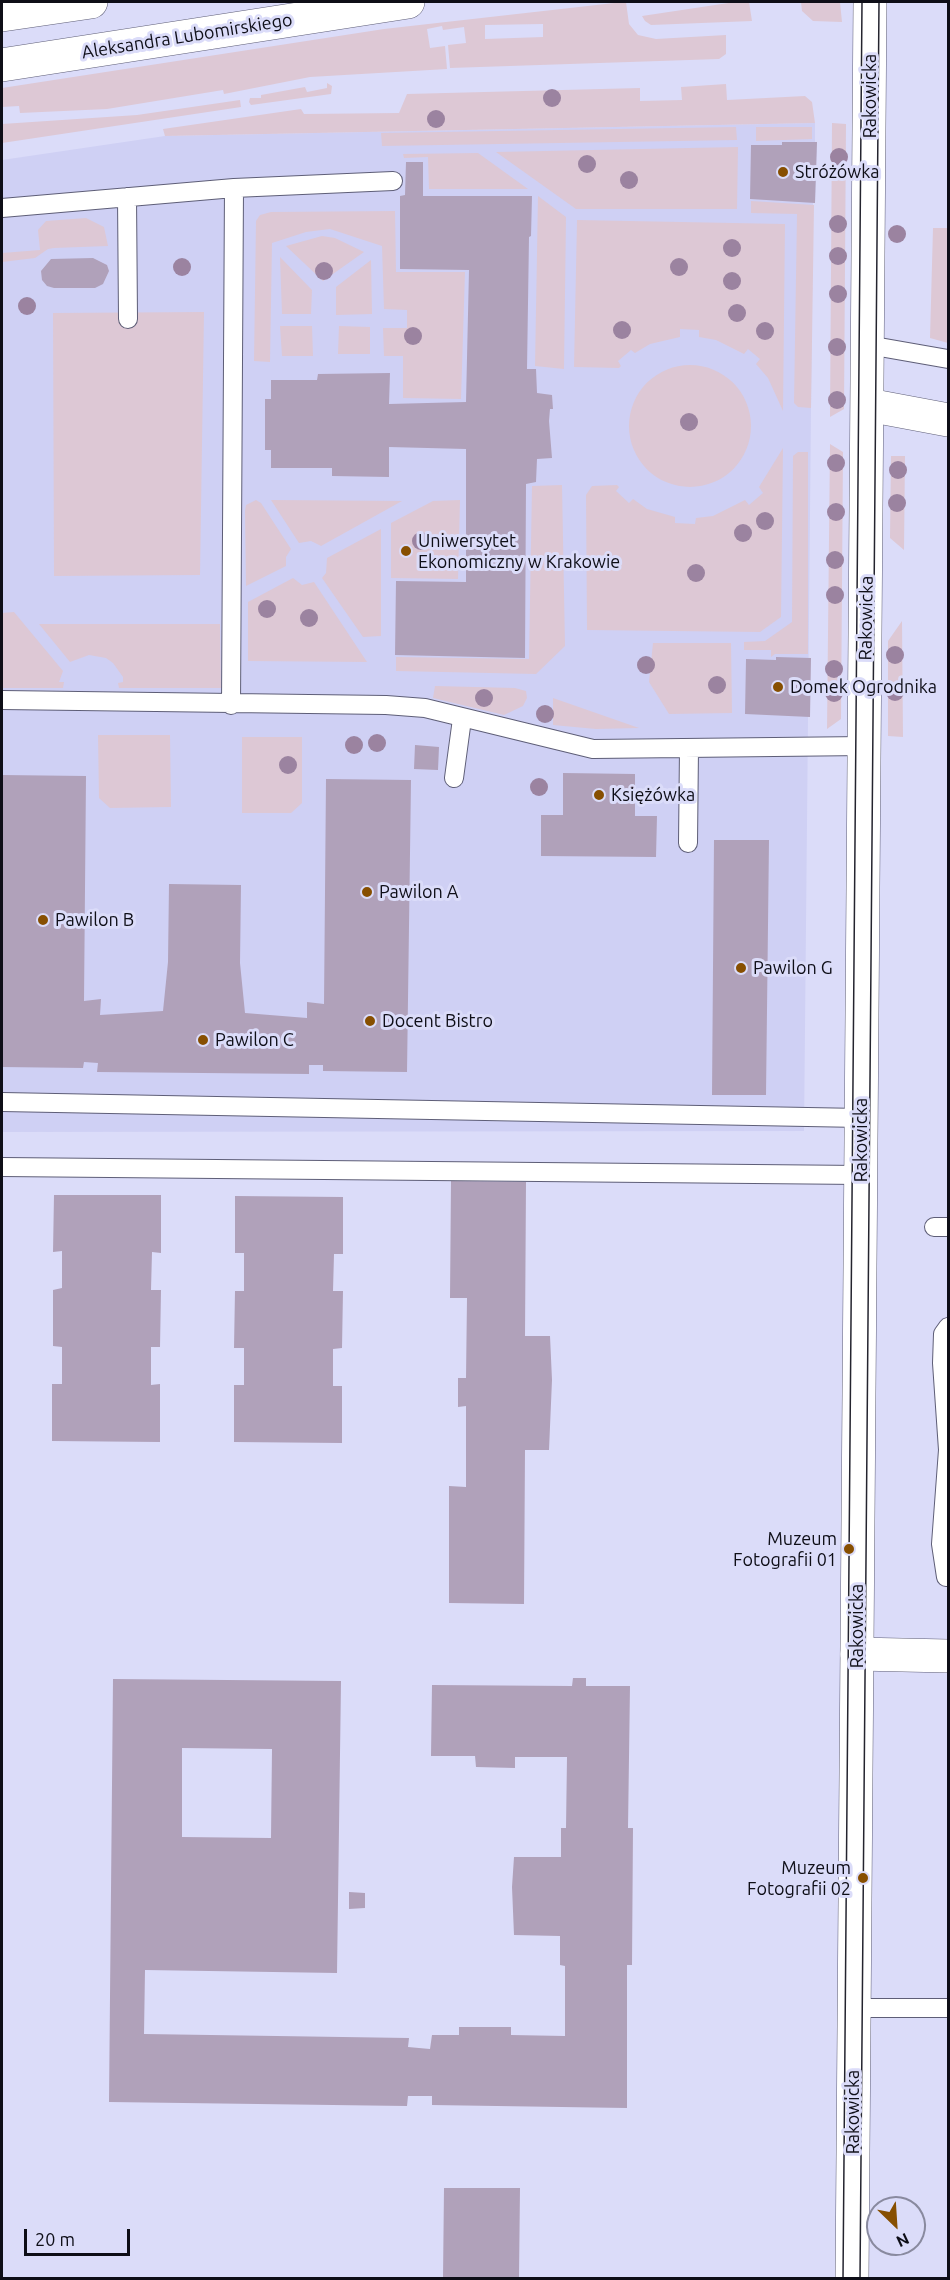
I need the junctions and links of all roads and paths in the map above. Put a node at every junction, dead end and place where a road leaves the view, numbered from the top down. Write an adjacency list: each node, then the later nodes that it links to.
1 (91, 2): 4 (street)
2 (408, 2): 5 (street, Aleksandra Lubomirskiego)
3 (870, 2): 11 (street, Rakowicka)
4 (2, 15)
5 (2, 65)
6 (393, 182): 7 (lane)
7 (234, 188): 8 (lane); 16 (lane)
8 (127, 197): 9 (lane); 10 (lane)
9 (2, 207)
10 (128, 319)
11 (868, 345): 12 (lane); 13 (street, Rakowicka)
12 (948, 359)
13 (868, 405): 14 (street); 18 (street, Rakowicka)
14 (948, 420)
15 (2, 700): 16 (lane)
16 (231, 705): 17 (lane)
17 (462, 718): 19 (lane); 20 (lane)
18 (865, 746): 19 (lane); 23 (street, Rakowicka)
19 (689, 748): 21 (lane)
20 (454, 778)
21 (688, 843)
22 (2, 1102): 23 (lane)
23 (861, 1118): 25 (street, Rakowicka)
24 (2, 1167): 25 (lane)
25 (861, 1175): 28 (street, Rakowicka)
26 (948, 1327): 27 (lane)
27 (948, 1577)
28 (857, 1654): 29 (street); 30 (street, Rakowicka)
29 (948, 1656)
30 (854, 2008): 31 (lane); 32 (street, Rakowicka)
31 (948, 2008)
32 (852, 2278)

